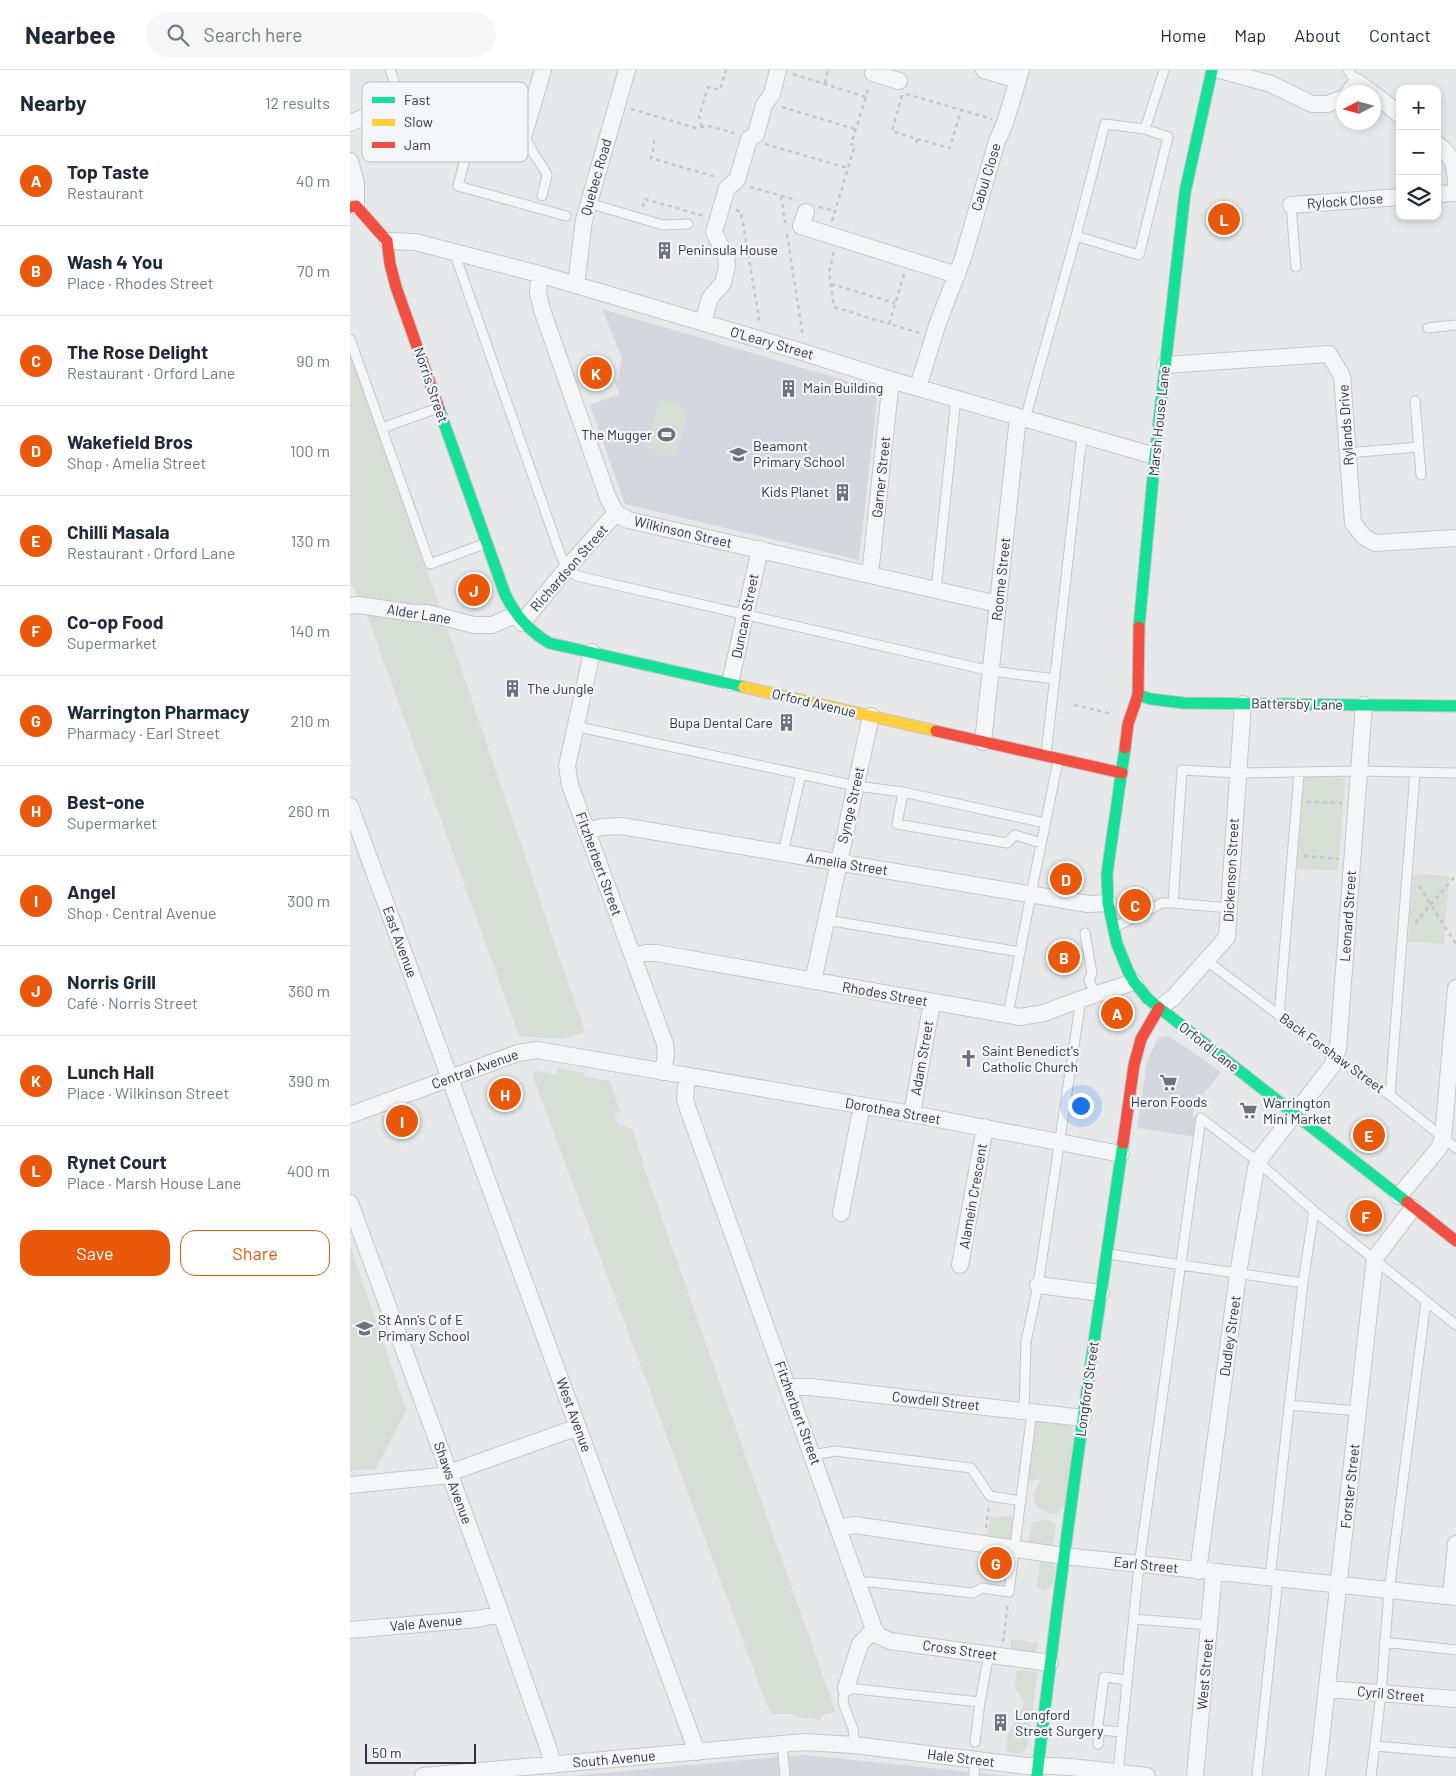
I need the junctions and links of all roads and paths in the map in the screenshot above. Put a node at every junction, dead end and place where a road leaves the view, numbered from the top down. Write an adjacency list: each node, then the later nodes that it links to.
1 (390, 70): 14 (lane)
2 (543, 70): 23 (street)
3 (627, 70): 41 (street, Quebec Road)
4 (726, 70): 26 (path)
5 (828, 70): 15 (path)
6 (984, 70): 12 (street, Cabul Close)
7 (1164, 70): 27 (lane)
8 (1212, 70): 70 (street, Marsh House Lane)
9 (1220, 70): 13 (street)
10 (784, 71): 15 (path); 19 (street)
11 (886, 75): 16 (path)
12 (1019, 75): 25 (street, Cabul Close)
13 (1274, 77): 18 (street)
14 (394, 82)
15 (825, 83): 16 (path)
16 (866, 96): 28 (path)
17 (1381, 100): 21 (street)
18 (1336, 101)
19 (766, 103): 28 (path); 45 (street)
20 (961, 110): 25 (path); 29 (path); 29 (path)
21 (1396, 112)
22 (362, 118): 24 (street)
23 (528, 121)
24 (350, 123)
25 (1005, 124): 58 (street, Cabul Close)
26 (702, 127)
27 (1145, 128): 52 (lane); 52 (lane)
28 (856, 130): 51 (path)
29 (917, 139): 30 (path)
30 (915, 145)
31 (1441, 147): 35 (street)
32 (528, 148): 38 (lane)
33 (350, 161): 43 (street)
34 (464, 162): 46 (lane)
35 (1456, 184)
36 (1441, 194): 37 (street)
37 (1456, 194)
38 (542, 196)
39 (781, 196): 49 (path)
40 (1396, 197): 42 (street, Rylock Close)
41 (588, 204): 47 (lane); 60 (street, Quebec Road)
42 (1291, 205): 56 (lane)
43 (353, 207): 53 (street)
44 (806, 212): 51 (street)
45 (720, 213): 47 (path); 62 (path); 63 (street)
46 (566, 216)
47 (640, 218): 48 (lane)
48 (688, 224)
49 (786, 224)
50 (787, 234): 69 (path)
51 (834, 236): 55 (street); 59 (path)
52 (1076, 236): 76 (lane)
53 (387, 241): 54 (street, O'Leary Street); 75 (street, Norris Street)
54 (454, 252): 57 (street, O'Leary Street); 87 (lane)
55 (908, 260): 58 (street); 61 (path)
56 (1296, 267)
57 (540, 274): 60 (street, O'Leary Street); 83 (street, Wilkinson Street)
58 (957, 275): 67 (street, Cabul Close)
59 (831, 284): 61 (path); 64 (path)
60 (576, 285): 63 (street, O'Leary Street)
61 (895, 303): 64 (path)
62 (750, 320)
63 (703, 323): 69 (street, O'Leary Street)
64 (889, 324): 67 (path)
65 (1456, 325): 66 (lane)
66 (1428, 328)
67 (933, 337): 72 (street, Cabul Close)
68 (350, 339): 77 (lane)
69 (799, 350): 71 (street, O'Leary Street)
70 (1165, 365): 80 (street, Rylands Drive); 81 (street, Marsh House Lane)
71 (891, 380): 72 (street, O'Leary Street); 88 (street, Garner Street)
72 (918, 387): 73 (street, O'Leary Street)
73 (956, 398): 76 (street, O'Leary Street); 89 (lane)
74 (1416, 401): 79 (lane)
75 (439, 408): 77 (lane); 85 (street, Norris Street)
76 (1022, 418): 78 (street, O'Leary Street); 90 (street, Roome Street)
77 (382, 428): 85 (lane)
78 (1082, 436): 81 (street, O'Leary Street); 96 (lane)
79 (1418, 447): 80 (lane); 82 (lane)
80 (1348, 453): 84 (street, Rylands Drive)
81 (1155, 456): 98 (street, Marsh House Lane)
82 (1421, 475)
83 (616, 513): 86 (street, Wilkinson Street); 87 (street, Richardson Street)
84 (1456, 538)
85 (487, 543): 93 (street, Norris Street)
86 (760, 549): 88 (street, Wilkinson Street); 92 (street, Duncan Street)
87 (567, 568): 92 (lane); 93 (street, Richardson Street)
88 (870, 574): 89 (street, Wilkinson Street)
89 (936, 590): 90 (street, Wilkinson Street)
90 (998, 604): 95 (street, Roome Street)
91 (350, 606): 93 (street, Alder Lane)
92 (744, 615): 95 (lane); 97 (street, Duncan Street)
93 (518, 619): 94 (street, Orford Avenue)
94 (592, 652): 97 (street, Orford Avenue); 105 (street, Fitzherbert Street)
95 (991, 671): 96 (lane); 106 (street, Roome Street)
96 (1055, 678): 107 (lane)
97 (730, 683): 104 (street, Orford Avenue)
98 (1138, 695): 99 (street, Battersby Lane); 111 (street, Marsh House Lane)
99 (1242, 704): 101 (street, Battersby Lane); 112 (street, Dickenson Street)
100 (1074, 705): 103 (path)
101 (1364, 705): 102 (street, Battersby Lane); 109 (street, Leonard Street)
102 (1456, 706)
103 (1118, 715)
104 (871, 716): 106 (street, Orford Avenue); 116 (street, Synge Street)
105 (574, 726): 115 (lane); 122 (street, Fitzherbert Street)
106 (983, 742): 107 (street, Orford Avenue)
107 (1046, 756): 108 (street, Orford Avenue)
108 (1059, 759): 111 (street, Orford Avenue); 121 (lane)
109 (1358, 771): 110 (lane); 113 (lane); 119 (street, Leonard Street)
110 (1415, 772): 114 (lane); 128 (lane)
111 (1122, 773): 131 (street, Orford Lane)
112 (1237, 773): 113 (lane); 132 (lane); 134 (street, Dickenson Street)
113 (1299, 773): 118 (lane)
114 (1456, 773)
115 (801, 774): 116 (lane); 124 (lane)
116 (856, 786): 117 (lane); 127 (street, Synge Street)
117 (903, 792): 121 (lane); 123 (lane)
118 (1296, 802): 119 (path); 125 (lane)
119 (1356, 803): 126 (street, Leonard Street)
120 (350, 806): 154 (street, East Avenue)
121 (1045, 823): 123 (lane)
122 (586, 831): 124 (street, Amelia Street); 141 (street, Fitzherbert Street)
123 (1041, 843): 130 (lane)
124 (783, 853): 127 (street, Amelia Street)
125 (1292, 856): 126 (path); 150 (lane)
126 (1352, 859): 151 (street, Leonard Street)
127 (838, 863): 130 (street, Amelia Street); 135 (street, Synge Street)
128 (1408, 870): 133 (path); 138 (lane)
129 (1456, 875): 133 (path)
130 (1031, 894): 131 (street, Amelia Street); 140 (lane)
131 (1108, 903): 136 (street, Orford Lane)
132 (1172, 903): 134 (lane); 136 (lane)
133 (1430, 904): 138 (path); 139 (path)
134 (1229, 908): 142 (street, Dickenson Street)
135 (826, 920): 140 (lane); 143 (street, Synge Street)
136 (1113, 928): 144 (street, Orford Lane)
137 (1085, 933): 146 (lane)
138 (1403, 938): 155 (lane)
139 (1456, 944)
140 (1020, 952): 149 (lane)
141 (633, 957): 143 (street, Rhodes Street); 152 (street, Fitzherbert Street)
142 (1207, 961): 148 (street, Dickenson Street); 150 (lane, Back Forshaw Street)
143 (813, 981): 147 (street, Rhodes Street)
144 (1134, 982): 146 (street, Rhodes Street); 148 (street, Orford Lane)
145 (1456, 988): 162 (street)
146 (1088, 996): 149 (street, Rhodes Street); 161 (lane)
147 (932, 1002): 149 (street, Rhodes Street); 158 (street, Adam Street)
148 (1159, 1008): 157 (street, Orford Lane); 163 (street, Longford Street)
149 (1008, 1016)
150 (1279, 1016): 151 (lane, Back Forshaw Street)
151 (1336, 1058): 155 (lane, Back Forshaw Street); 157 (street, Leonard Street)
152 (663, 1072): 153 (street, Dorothea Street); 154 (street, Central Avenue)
153 (687, 1077): 156 (street, Dorothea Street); 181 (street, Fitzherbert Street)
154 (450, 1078): 159 (street, Central Avenue); 186 (street, West Avenue)
155 (1390, 1094): 162 (lane, Back Forshaw Street)
156 (862, 1105): 158 (street, Dorothea Street); 169 (street)
157 (1295, 1113): 164 (street, Dudley Street); 165 (street, Orford Lane)
158 (912, 1114): 160 (street, Dorothea Street)
159 (350, 1115)
160 (985, 1127): 161 (street, Dorothea Street); 173 (street, Alamein Crescent)
161 (1060, 1143): 163 (street, Dorothea Street); 177 (lane)
162 (1450, 1143): 165 (street)
163 (1121, 1154): 171 (street, Longford Street)
164 (1258, 1162): 168 (lane); 174 (lane); 175 (street, Dudley Street)
165 (1399, 1196): 167 (street, Orford Lane)
166 (350, 1203): 188 (street, Shaws Avenue)
167 (1413, 1208): 170 (street, Orford Lane); 172 (street)
168 (1314, 1211): 172 (lane); 176 (lane)
169 (841, 1213)
170 (1456, 1242)
171 (1106, 1254): 174 (lane); 178 (street, Longford Street)
172 (1375, 1258): 179 (lane); 184 (street, Forster Street)
173 (960, 1264)
174 (1180, 1265): 175 (lane); 197 (lane)
175 (1238, 1274): 176 (lane); 198 (street, Dudley Street)
176 (1303, 1283): 182 (lane)
177 (1038, 1285): 178 (street); 183 (lane)
178 (1101, 1293): 185 (street, Longford Street)
179 (1426, 1301): 180 (lane); 202 (lane)
180 (1456, 1325)
181 (789, 1389): 183 (street, Cowdell Street); 187 (street, Fitzherbert Street)
182 (1289, 1405): 184 (lane); 199 (lane)
183 (1028, 1412): 185 (street, Cowdell Street); 191 (lane)
184 (1358, 1412): 201 (street, Forster Street)
185 (1083, 1418): 196 (street, Longford Street)
186 (578, 1427): 188 (street); 228 (street, West Avenue)
187 (813, 1455): 190 (lane); 192 (street, Fitzherbert Street)
188 (449, 1474): 189 (street); 205 (street, Shaws Avenue)
189 (350, 1485)
190 (990, 1496): 191 (lane); 194 (path)
191 (1021, 1501): 195 (lane)
192 (838, 1528): 194 (street, Earl Street); 200 (street, Fitzherbert Street)
193 (1456, 1544): 204 (street)
194 (984, 1545): 195 (street, Earl Street)
195 (1014, 1549): 196 (street, Earl Street); 203 (lane)
196 (1064, 1556): 197 (street, Earl Street); 213 (street, Longford Street)
197 (1139, 1565): 198 (street, Earl Street); 206 (lane)
198 (1206, 1571): 199 (street, Earl Street); 207 (street, West Street)
199 (1274, 1579): 201 (street, Earl Street); 238 (lane)
200 (858, 1584): 203 (lane); 208 (street, Fitzherbert Street)
201 (1340, 1585): 202 (street, Earl Street); 216 (street, Forster Street)
202 (1389, 1591): 204 (street, Earl Street); 210 (lane)
203 (1009, 1592): 212 (path)
204 (1454, 1596)
205 (501, 1614): 209 (street, Vale Avenue); 230 (street, Shaws Avenue)
206 (1134, 1619): 207 (lane); 214 (lane)
207 (1209, 1625): 237 (street, West Street)
208 (874, 1629): 212 (street, Cross Street); 215 (street)
209 (350, 1630)
210 (1384, 1642): 211 (lane); 217 (lane)
211 (1456, 1650)
212 (995, 1655): 213 (street, Cross Street); 219 (lane)
213 (1050, 1663): 232 (street, Longford Street)
214 (1127, 1680): 220 (lane); 221 (lane)
215 (846, 1688): 219 (lane); 226 (lane)
216 (1326, 1689): 217 (street, Cyril Street); 239 (street, Forster Street)
217 (1381, 1694): 218 (street, Cyril Street); 227 (lane)
218 (1456, 1699)
219 (980, 1702): 223 (lane)
220 (1100, 1730): 221 (lane); 225 (lane)
221 (1122, 1732): 233 (lane)
222 (804, 1742): 224 (street, South Avenue); 226 (street, Hale Street)
223 (975, 1742)
224 (782, 1744): 228 (street, South Avenue); 235 (lane)
225 (1098, 1744)
226 (854, 1746): 231 (street, Hale Street)
227 (1375, 1746): 229 (lane); 240 (lane)
228 (697, 1752): 230 (street, South Avenue)
229 (1456, 1753)
230 (552, 1765): 234 (street, South Avenue)
231 (974, 1768): 232 (street, Hale Street)
232 (1037, 1770): 233 (street, Hale Street)
233 (1118, 1773): 236 (street, Hale Street)
234 (429, 1776)
235 (786, 1776)
236 (1146, 1776)
237 (1195, 1776)
238 (1258, 1776)
239 (1317, 1776)
240 (1371, 1776)

